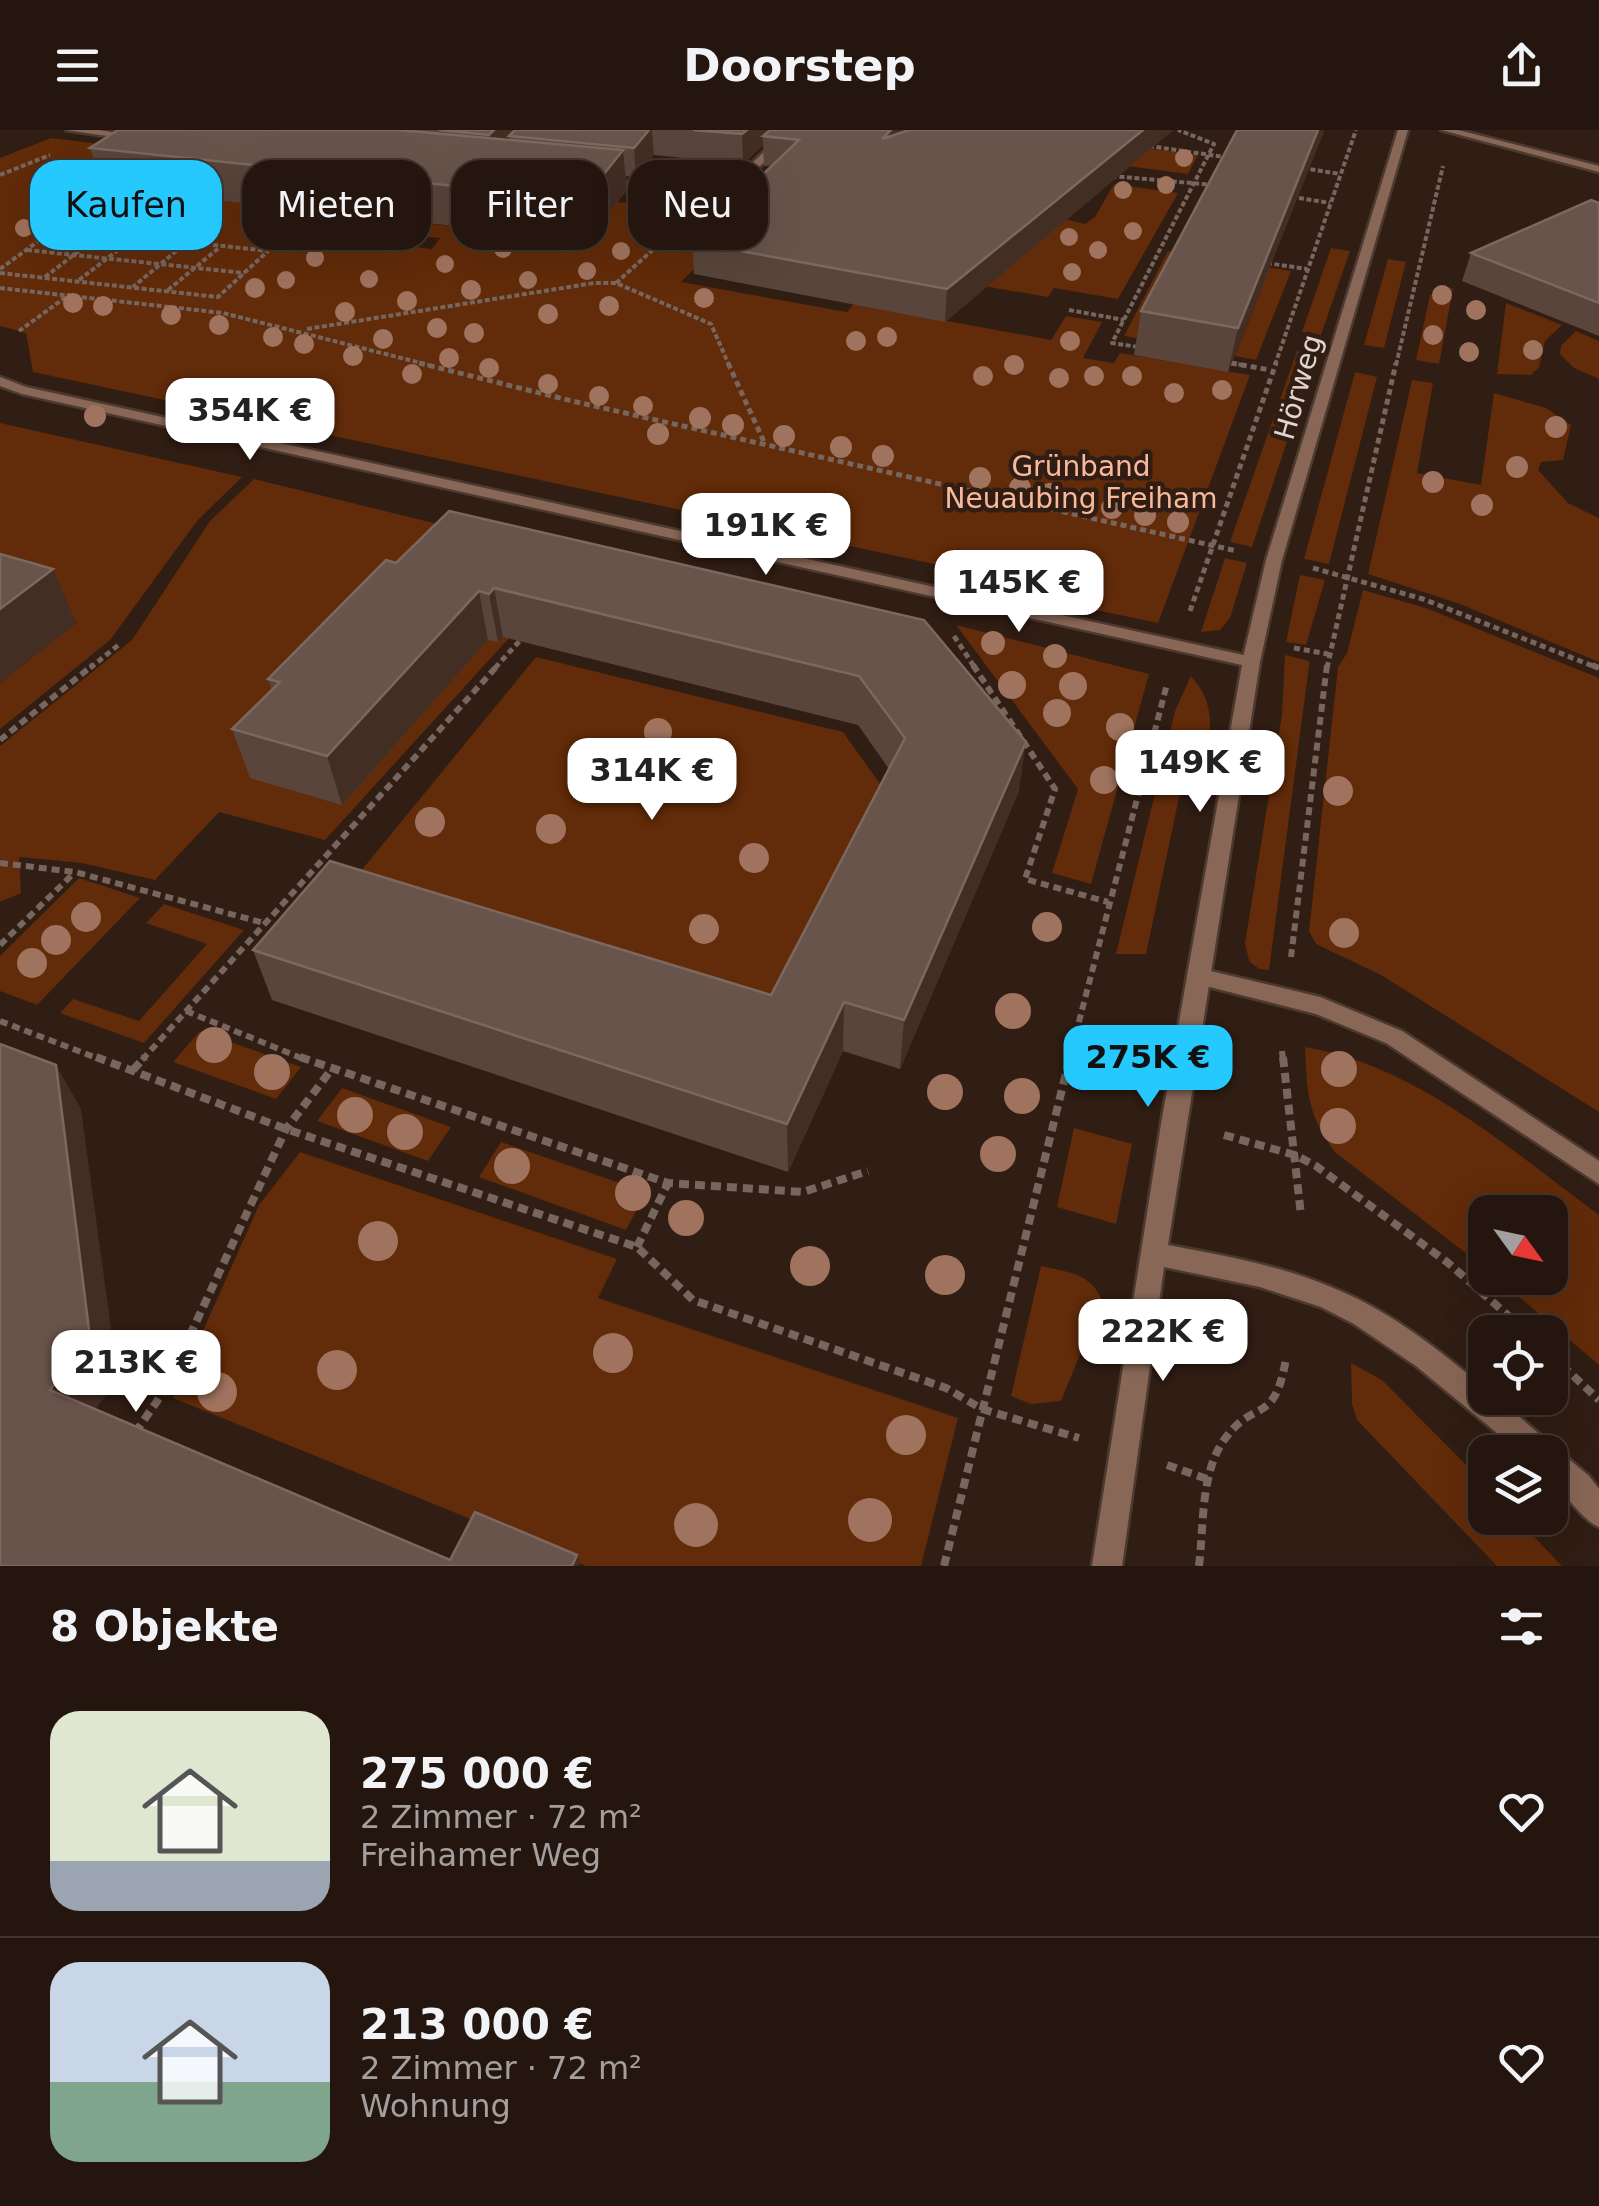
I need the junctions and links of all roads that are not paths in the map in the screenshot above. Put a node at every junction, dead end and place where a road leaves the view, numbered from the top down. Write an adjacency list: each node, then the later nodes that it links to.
1 (71, 130): 6 (street)
2 (127, 130): 6 (street)
3 (792, 130): 9 (street)
4 (1403, 130): 11 (street, Hörweg)
5 (1446, 130): 8 (street)
6 (114, 136): 7 (street)
7 (146, 138)
8 (1599, 169)
9 (608, 182)
10 (0, 381): 11 (street)
11 (1251, 662): 12 (street, Hörweg)
12 (1198, 976): 13 (street); 14 (street, Hörweg)
13 (1599, 1174)
14 (1153, 1253): 15 (street); 19 (street, Hörweg)
15 (1520, 1435)
16 (1568, 1472): 17 (street)
17 (1589, 1487): 18 (street)
18 (1599, 1513)
19 (1108, 1566)

